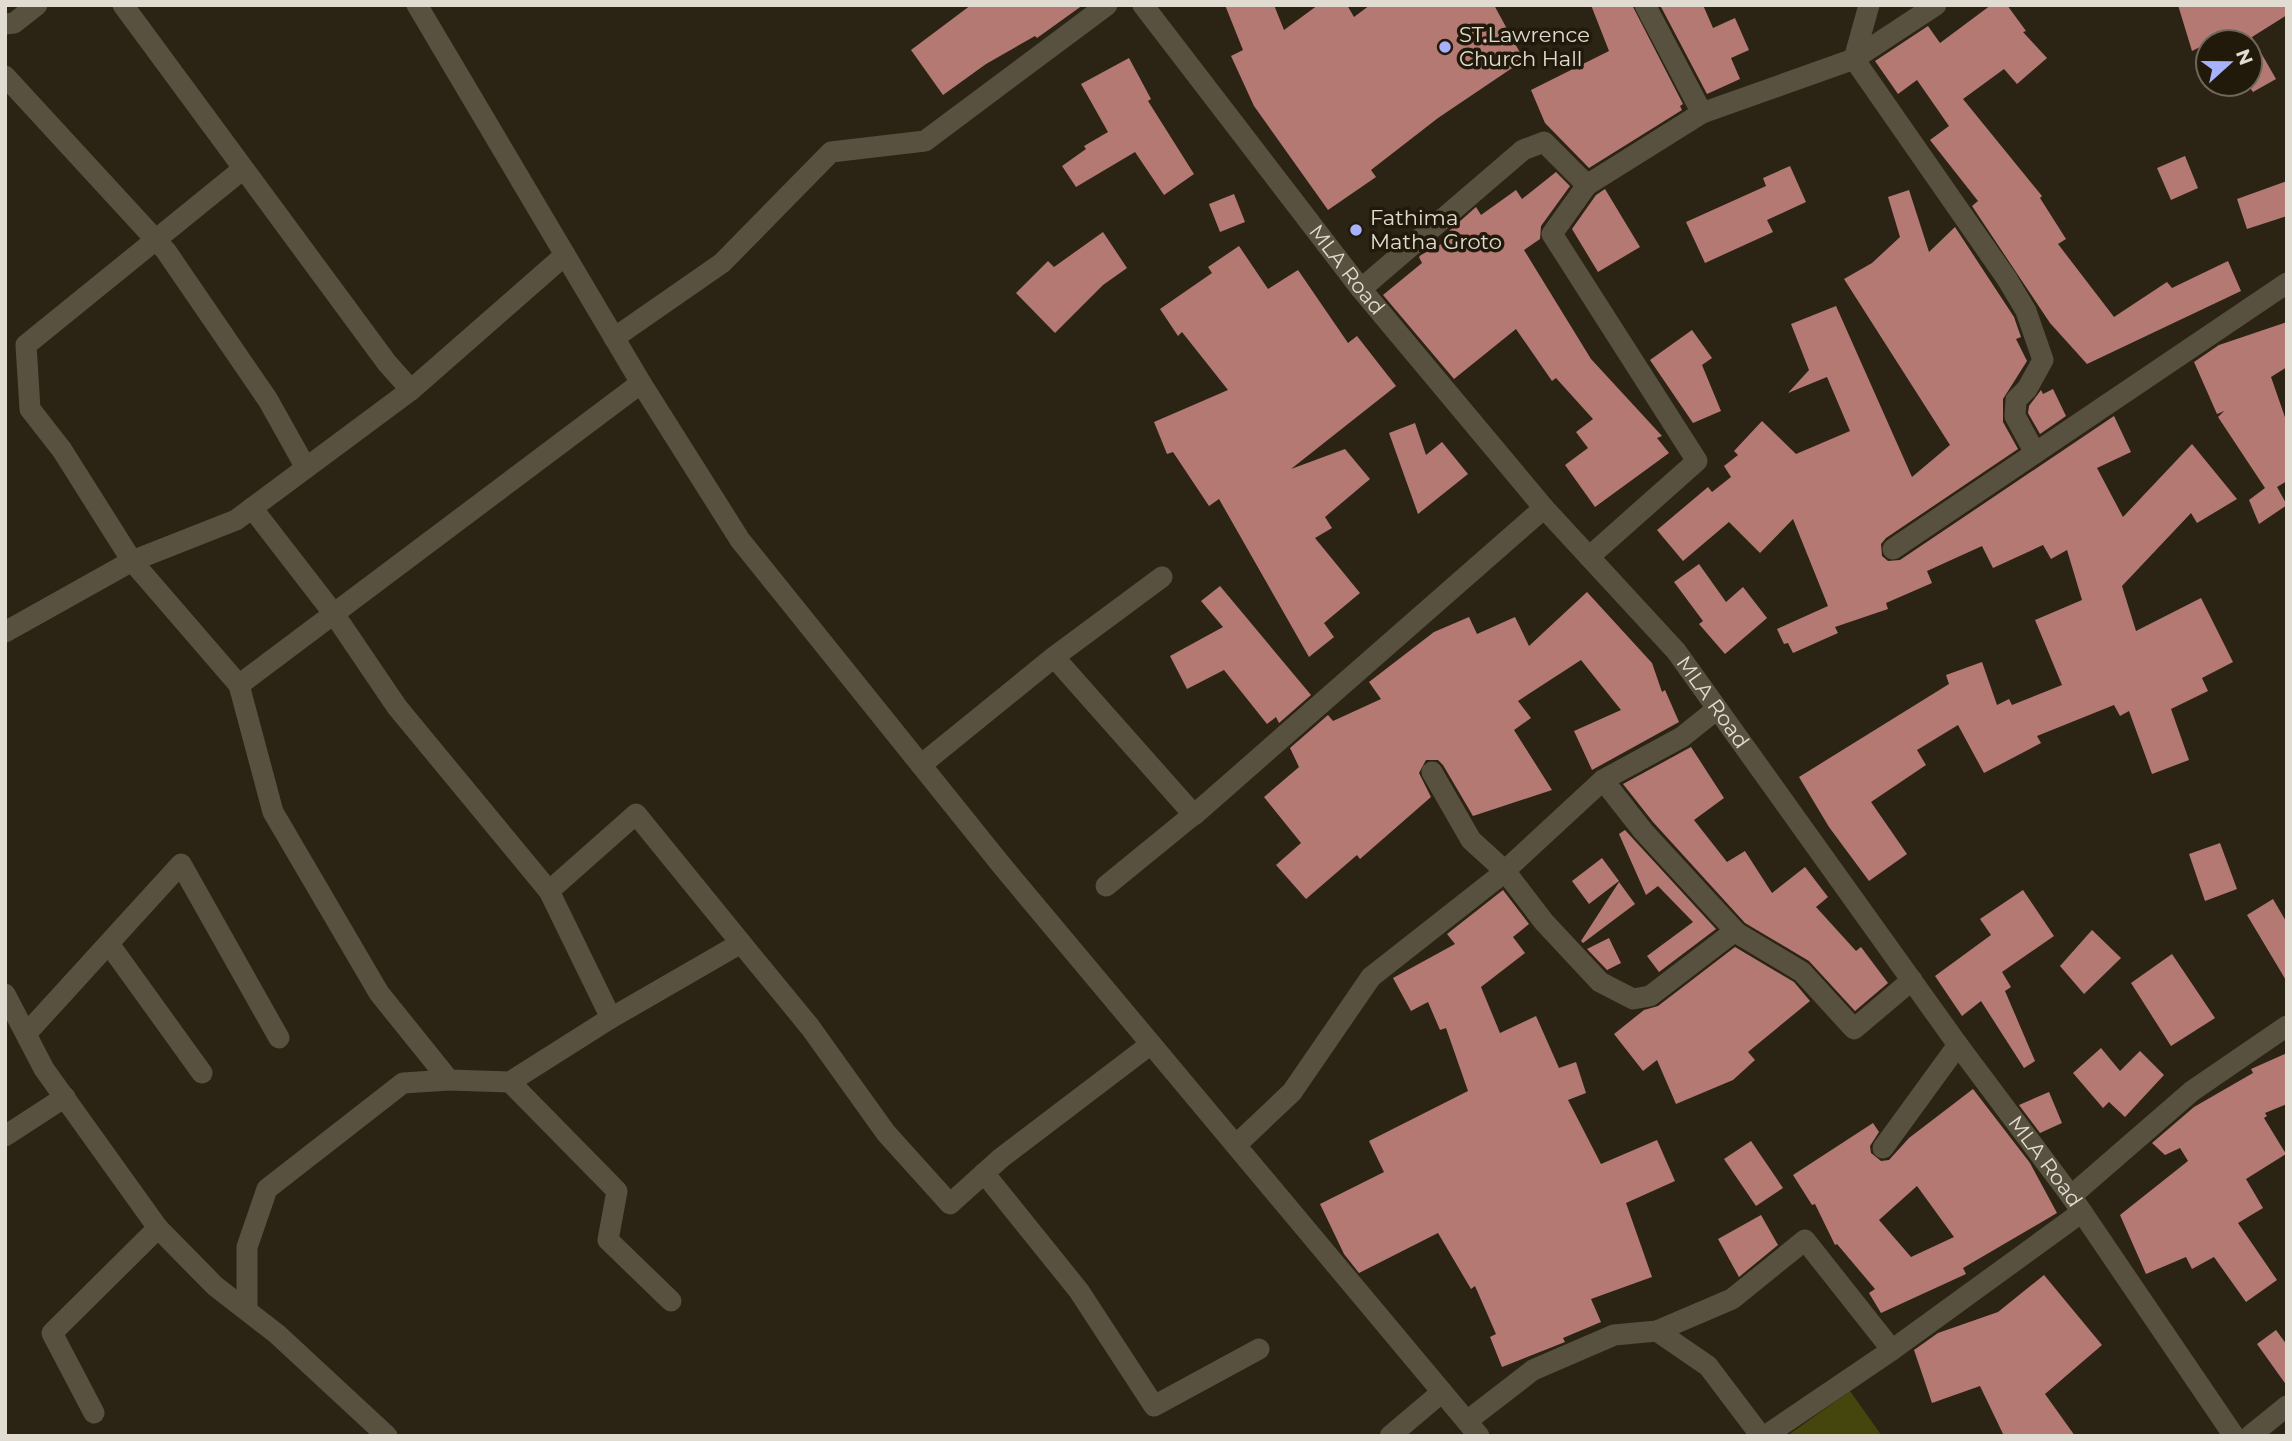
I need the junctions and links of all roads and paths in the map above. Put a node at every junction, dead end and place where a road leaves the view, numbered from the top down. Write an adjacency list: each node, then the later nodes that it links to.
1 (37, 5): 9 (street)
2 (123, 5): 13 (street)
3 (417, 5): 16 (street)
4 (1107, 5): 19 (street)
5 (1143, 5): 18 (street, MLA Road)
6 (1645, 5): 12 (street)
7 (1869, 5): 10 (street)
8 (1937, 5): 10 (street)
9 (5, 24)
10 (1854, 60): 12 (street); 22 (street)
11 (5, 76): 15 (street)
12 (1702, 113): 14 (street)
13 (243, 169): 15 (street); 21 (street)
14 (1587, 185): 18 (street); 27 (street)
15 (156, 240): 23 (street); 28 (street)
16 (565, 255): 19 (street); 21 (street)
17 (2287, 283): 22 (street)
18 (1360, 289): 25 (street, MLA Road)
19 (614, 338): 20 (street)
20 (641, 383): 30 (street); 35 (street)
21 (411, 390): 23 (street)
22 (2035, 453): 26 (street)
23 (306, 468): 24 (street)
24 (252, 508): 28 (street); 30 (street)
25 (1544, 509): 27 (street, MLA Road); 38 (street)
26 (1893, 549)
27 (1589, 557): 34 (street, MLA Road)
28 (132, 561): 31 (street); 33 (street)
29 (1163, 577): 32 (street)
30 (334, 614): 33 (street); 41 (street)
31 (5, 632)
32 (1054, 657): 35 (street); 38 (street)
33 (239, 685): 54 (street)
34 (1717, 709): 37 (street); 45 (street, MLA Road)
35 (921, 765): 51 (street)
36 (1432, 772): 39 (street)
37 (1602, 780): 39 (street); 42 (street)
38 (1193, 814): 40 (street)
39 (1505, 871): 42 (street); 58 (street)
40 (1106, 886)
41 (549, 891): 43 (street); 47 (street)
42 (1735, 931): 45 (street)
43 (741, 943): 47 (street); 60 (street)
44 (109, 944): 49 (street); 50 (street); 53 (street)
45 (1912, 980): 52 (street, MLA Road)
46 (5, 994): 49 (street)
47 (611, 1018): 55 (street)
48 (2287, 1026): 61 (street)
49 (26, 1034): 56 (street)
50 (279, 1038)
51 (1151, 1044): 58 (street); 60 (street)
52 (1958, 1045): 59 (street); 61 (street, MLA Road)
53 (202, 1073)
54 (449, 1080): 55 (street); 64 (street)
55 (510, 1082): 63 (street)
56 (65, 1097): 57 (street); 62 (street)
57 (5, 1136)
58 (1236, 1145): 68 (street)
59 (1882, 1148)
60 (984, 1173): 66 (street)
61 (2077, 1204): 67 (street); 75 (street, MLA Road)
62 (158, 1228): 64 (street); 70 (street)
63 (671, 1301)
64 (247, 1310): 72 (street)
65 (1657, 1331): 67 (street); 71 (street); 74 (street)
66 (1259, 1349)
67 (1892, 1350): 74 (street)
68 (1442, 1392): 71 (street); 73 (street)
69 (2287, 1406): 76 (street)
70 (94, 1413)
71 (1473, 1428)
72 (387, 1436)
73 (1390, 1436)
74 (1763, 1436)
75 (2235, 1436)
76 (2250, 1436)

